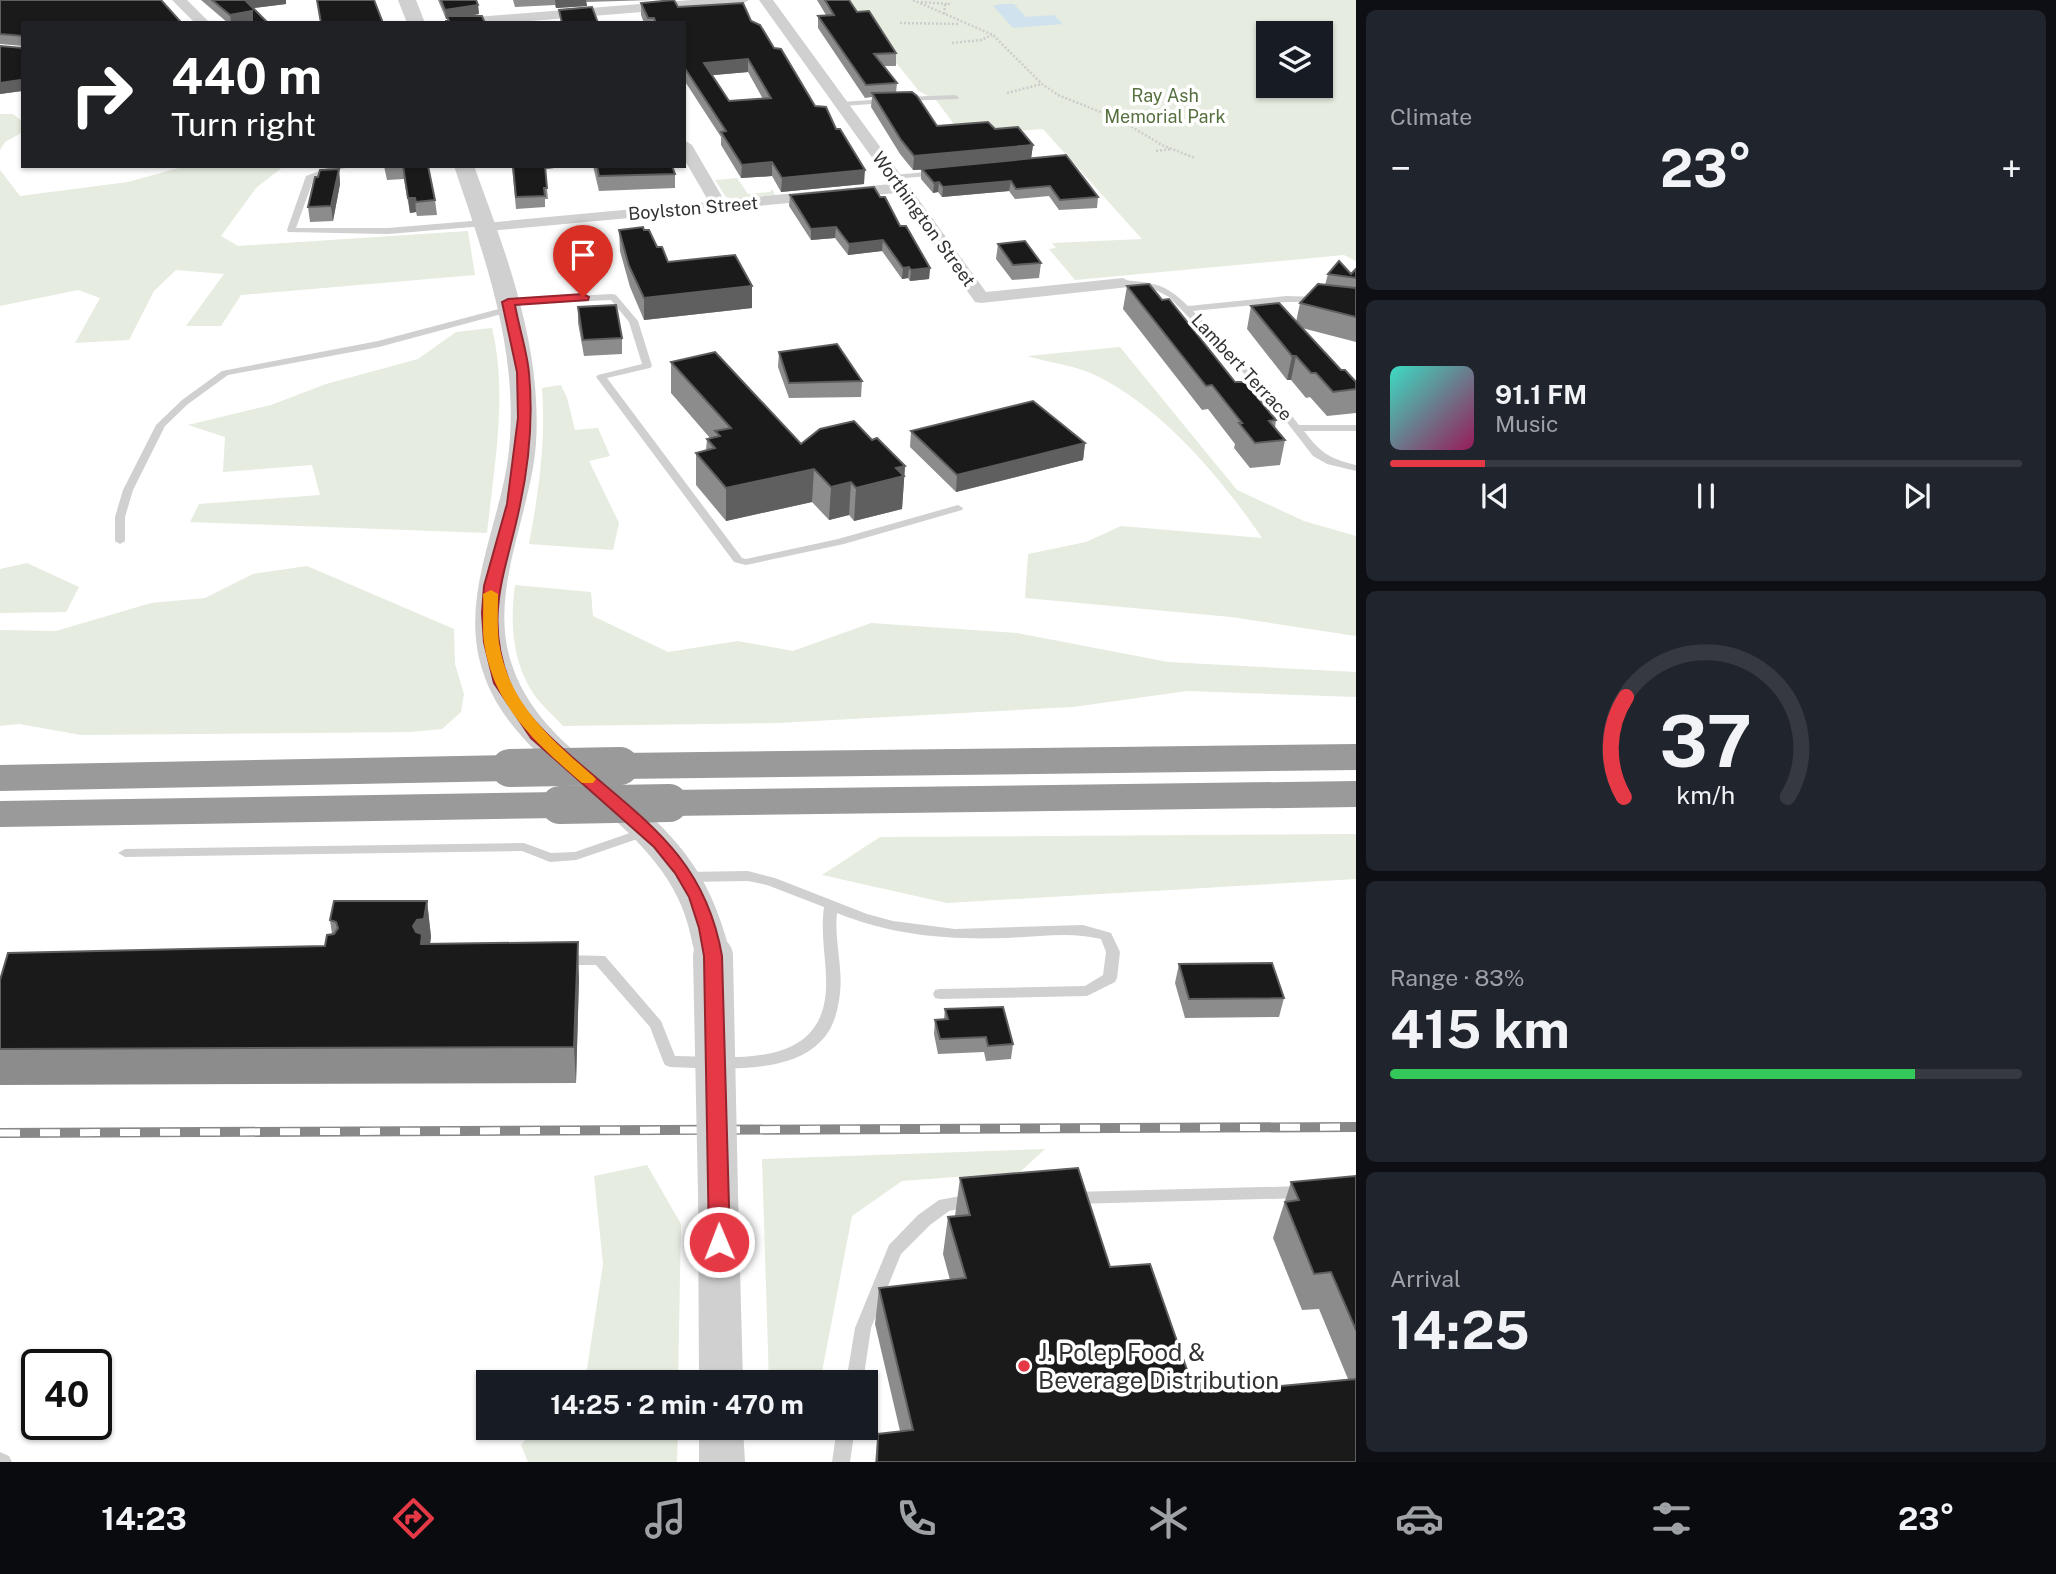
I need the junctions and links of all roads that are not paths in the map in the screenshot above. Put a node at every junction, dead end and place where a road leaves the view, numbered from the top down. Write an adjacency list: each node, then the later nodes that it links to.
1 (179, 0): 7 (street)
2 (407, 0): 8 (street)
3 (742, 0): 5 (street)
4 (765, 0): 11 (street, Worthington Street)
5 (702, 1): 6 (street)
6 (614, 17): 9 (street)
7 (201, 21)
8 (415, 21)
9 (462, 21)
10 (955, 97): 11 (lane)
11 (841, 104): 16 (street, Worthington Street)
12 (686, 148): 17 (street)
13 (336, 168): 18 (lane)
14 (465, 168): 18 (street)
15 (947, 172): 16 (lane)
16 (897, 182): 17 (street, Boylston Street); 19 (street, Worthington Street)
17 (719, 205): 18 (street, Boylston Street)
18 (484, 225): 21 (street)
19 (1123, 284): 22 (lane, Worthington Street)
20 (1328, 301): 22 (lane, Lambert Terrace)
21 (509, 306): 26 (lane); 27 (lane); 32 (street)
22 (1187, 309): 23 (lane, Lambert Terrace)
23 (1298, 428): 24 (lane, Lambert Terrace); 25 (lane, Lambert Terrace)
24 (1356, 428)
25 (1356, 468)
26 (958, 508)
27 (120, 541)
28 (1356, 757): 29 (highway, bridge)
29 (0, 778)
30 (1356, 794): 32 (highway)
31 (0, 814): 32 (highway, bridge)
32 (658, 817): 33 (lane); 34 (street)
33 (125, 853)
34 (686, 877): 35 (lane); 41 (street, bridge)
35 (831, 905): 36 (lane); 37 (lane)
36 (547, 961)
37 (940, 994)
38 (1317, 1191): 39 (lane)
39 (1055, 1198)
40 (987, 1199): 42 (lane)
41 (721, 1370)
42 (856, 1370)
43 (721, 1440): 45 (street)
44 (844, 1440): 46 (lane)
45 (722, 1462)
46 (841, 1462)

